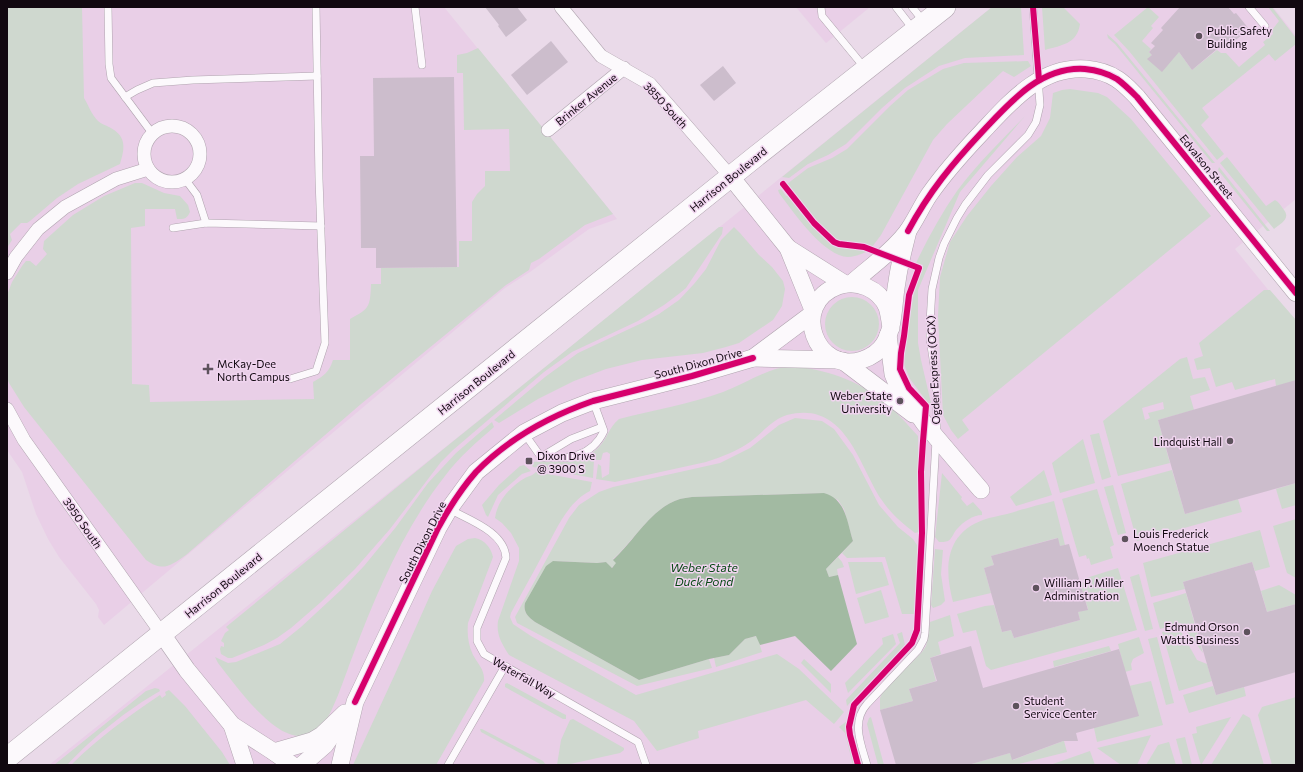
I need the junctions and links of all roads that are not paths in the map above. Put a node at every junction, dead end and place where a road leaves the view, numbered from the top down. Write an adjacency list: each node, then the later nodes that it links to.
1 (108, 7): 18 (lane)
2 (316, 7): 16 (lane)
3 (415, 7): 13 (lane)
4 (561, 7): 14 (street, 3850 South)
5 (821, 7): 15 (lane)
6 (896, 7): 12 (lane)
7 (912, 7): 12 (lane)
8 (945, 7): 12 (main road, Harrison Boulevard)
9 (1033, 7): 17 (lane, Ogden Express (OGX))
10 (1249, 7): 11 (lane)
11 (1265, 26)
12 (920, 27): 15 (main road, Harrison Boulevard)
13 (422, 65)
14 (624, 68): 19 (street, Brinker Avenue); 22 (street, 3850 South)
15 (866, 69): 22 (main road, Harrison Boulevard)
16 (317, 76): 18 (lane); 25 (lane)
17 (1039, 80): 27 (street, Edvalson Street); 31 (street, Edvalson Street); 42 (lane, Ogden Express (OGX))
18 (125, 97): 20 (lane)
19 (548, 130)
20 (152, 133): 21 (street); 23 (street)
21 (148, 169): 23 (street); 29 (street)
22 (731, 177): 28 (street); 46 (main road, Harrison Boulevard)
23 (185, 179): 24 (lane)
24 (206, 223): 25 (lane); 26 (lane)
25 (321, 226): 36 (lane)
26 (173, 228)
27 (908, 231): 30 (street); 33 (street)
28 (788, 248): 30 (street); 32 (street)
29 (7, 273)
30 (848, 284): 32 (street); 33 (street)
31 (1296, 293)
32 (812, 312): 34 (street, South Dixon Drive); 35 (street)
33 (890, 331): 35 (street); 39 (street)
34 (753, 358): 35 (street, South Dixon Drive); 37 (street, South Dixon Drive)
35 (841, 361): 39 (street)
36 (290, 379)
37 (593, 400): 40 (lane); 41 (street, South Dixon Drive)
38 (7, 409): 46 (street, 3950 South)
39 (924, 423): 42 (street)
40 (602, 427): 43 (lane); 43 (lane)
41 (524, 433): 43 (lane); 45 (street, South Dixon Drive)
42 (936, 436): 44 (street); 58 (lane, Ogden Express (OGX))
43 (541, 457)
44 (981, 490)
45 (449, 509): 47 (lane, Waterfall Way); 48 (street, South Dixon Drive)
46 (162, 634): 49 (street); 51 (main road, Harrison Boulevard)
47 (505, 666): 56 (lane); 57 (lane, Waterfall Way)
48 (350, 708): 50 (street); 54 (street, South Dixon Drive); 55 (street, South Dixon Drive)
49 (232, 725): 50 (street); 52 (street)
50 (274, 752): 53 (street)
51 (7, 758)
52 (245, 765)
53 (292, 765)
54 (302, 765)
55 (340, 765)
56 (448, 765)
57 (646, 765)
58 (867, 765)

